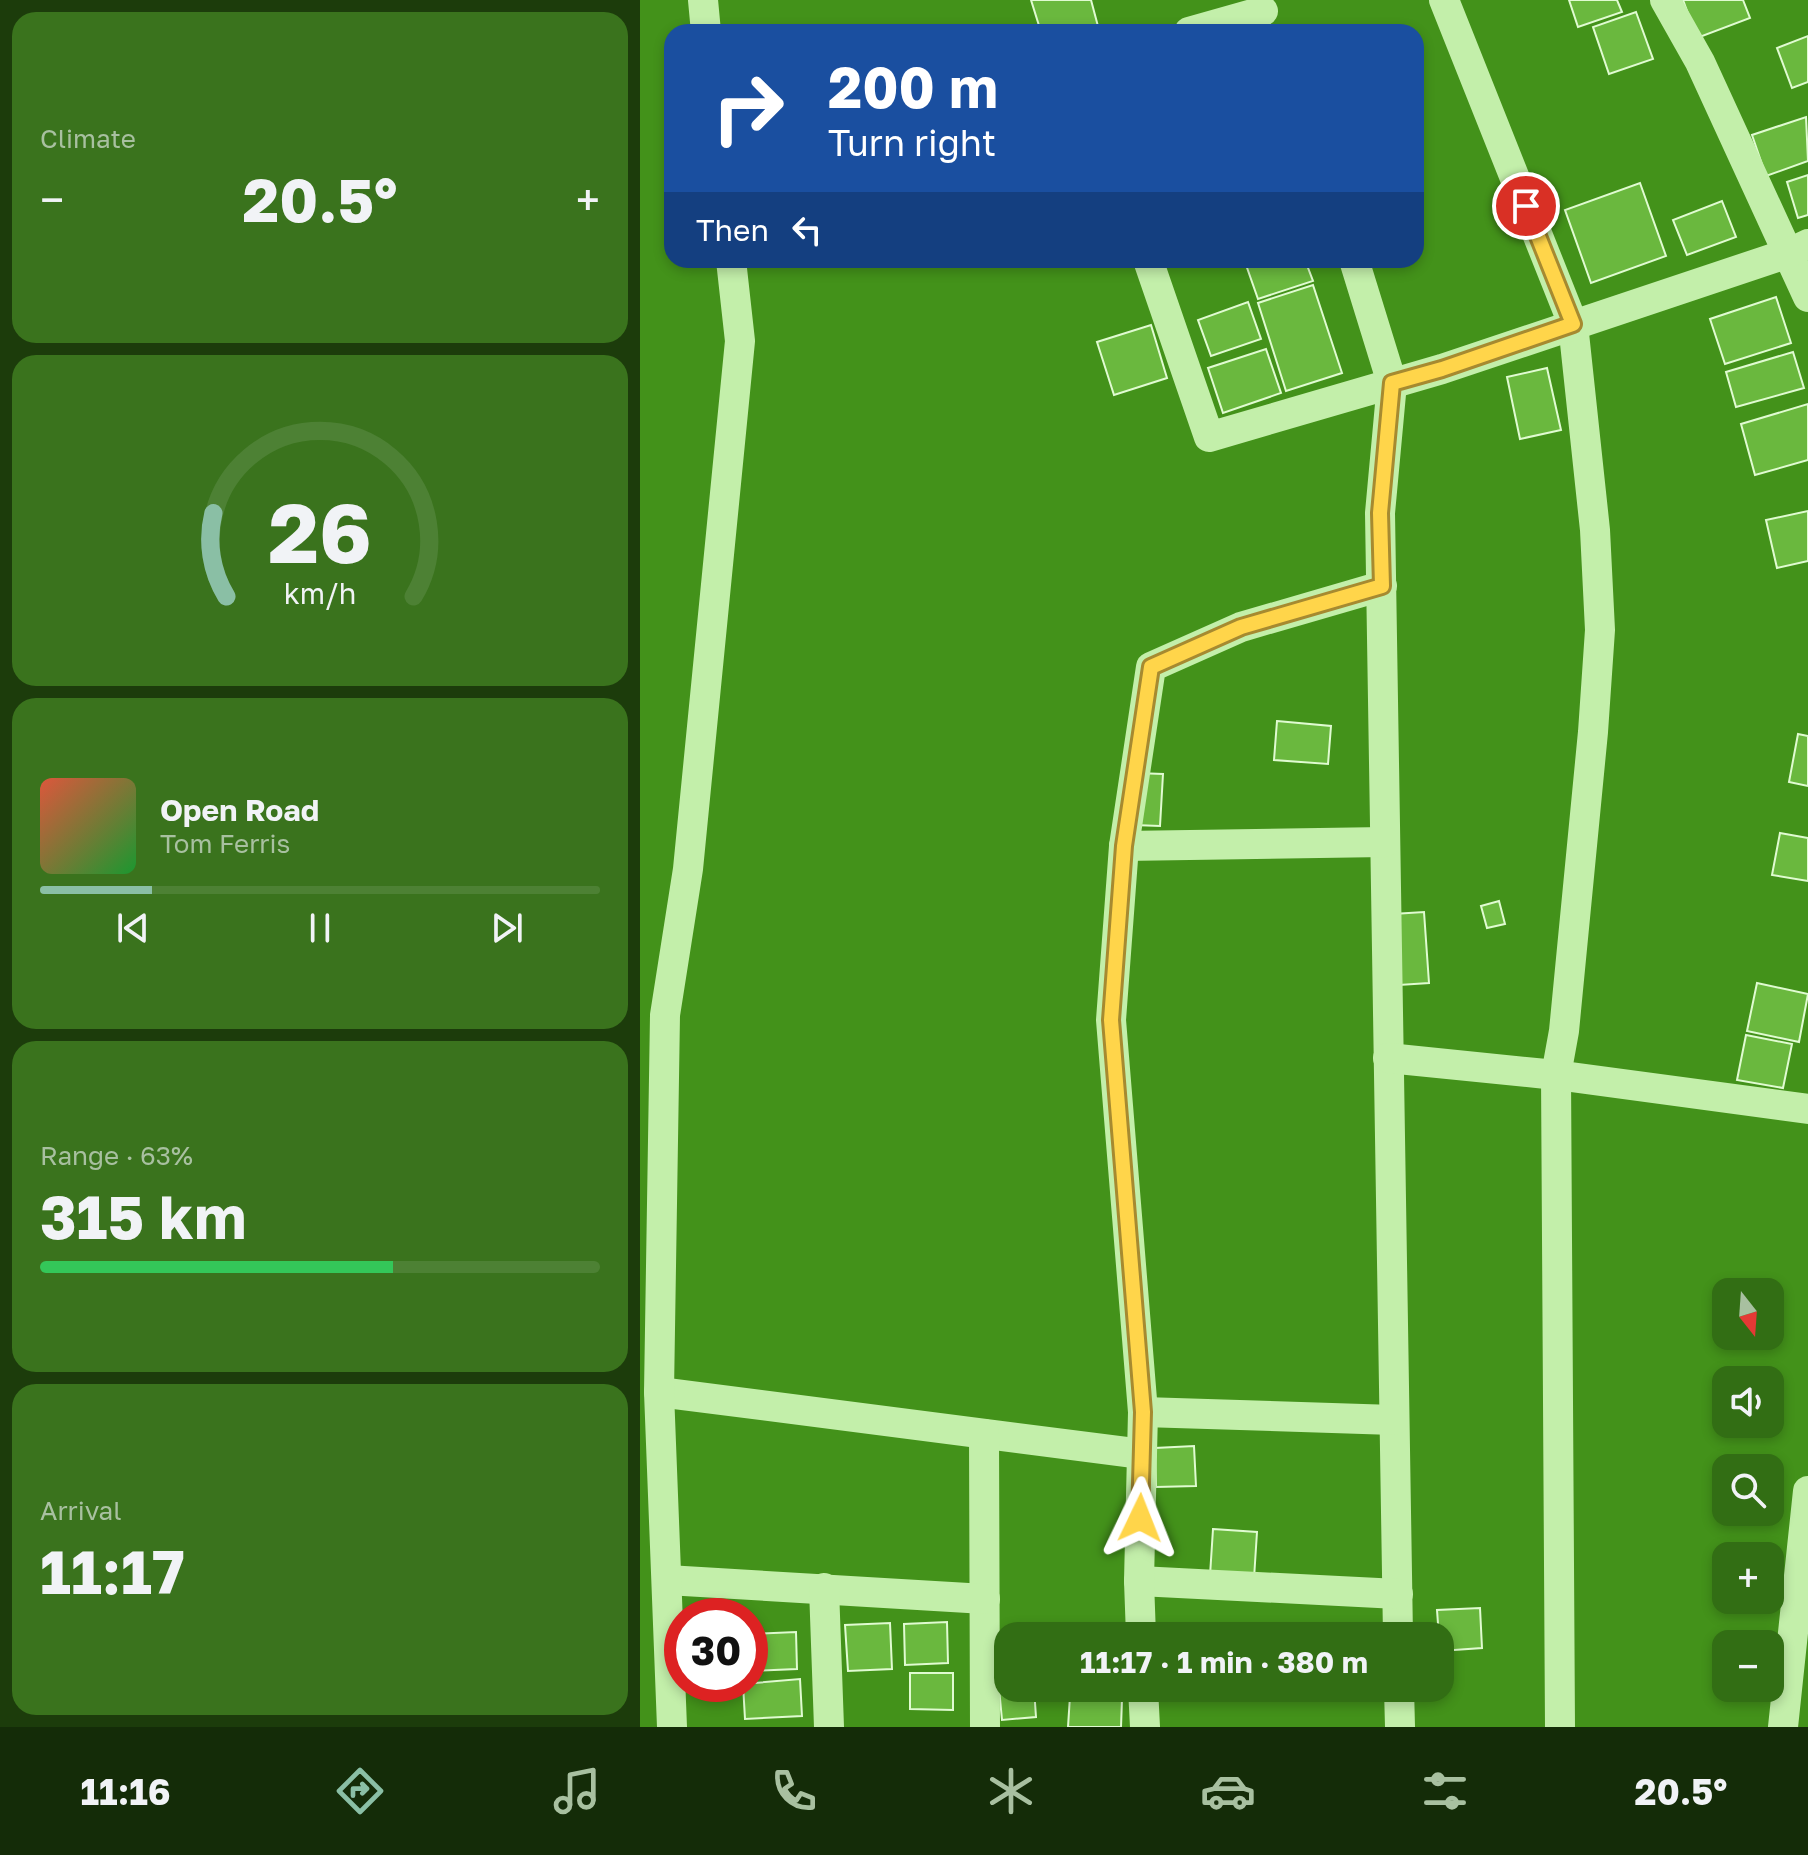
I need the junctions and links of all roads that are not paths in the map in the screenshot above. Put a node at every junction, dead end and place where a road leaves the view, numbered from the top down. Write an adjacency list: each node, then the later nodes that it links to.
1 (703, 0): 5 (street)
2 (1444, 0): 12 (street)
3 (1665, 0): 7 (street)
4 (1264, 14): 6 (street)
5 (705, 24)
6 (1222, 24)
7 (1798, 248): 11 (street); 12 (street)
8 (732, 268): 17 (street)
9 (1151, 268): 13 (street)
10 (1356, 268): 13 (street)
11 (1808, 297)
12 (1573, 324): 13 (street); 19 (street)
13 (1392, 383): 14 (street)
14 (1382, 586): 15 (street); 16 (street)
15 (1385, 842): 16 (street); 18 (street)
16 (1124, 846): 24 (street)
17 (652, 1015): 21 (street)
18 (1388, 1058): 19 (street); 25 (street)
19 (1556, 1075): 20 (street); 44 (street)
20 (1808, 1109)
21 (651, 1154): 22 (street)
22 (650, 1302): 23 (street)
23 (659, 1392): 26 (street); 29 (street)
24 (1143, 1412): 25 (street); 27 (street)
25 (1394, 1420): 33 (street)
26 (984, 1434): 27 (street); 34 (street)
27 (1142, 1454): 31 (street)
28 (1808, 1491): 45 (street)
29 (652, 1511): 30 (street)
30 (667, 1580): 32 (street); 39 (street)
31 (1139, 1581): 33 (street); 35 (street)
32 (824, 1588): 34 (street); 40 (street)
33 (1398, 1594): 36 (street)
34 (985, 1599): 41 (street)
35 (1140, 1622)
36 (1398, 1622)
37 (1144, 1702): 42 (street)
38 (1399, 1702): 43 (street)
39 (672, 1727)
40 (829, 1727)
41 (985, 1727)
42 (1145, 1727)
43 (1400, 1727)
44 (1560, 1727)
45 (1783, 1727)

